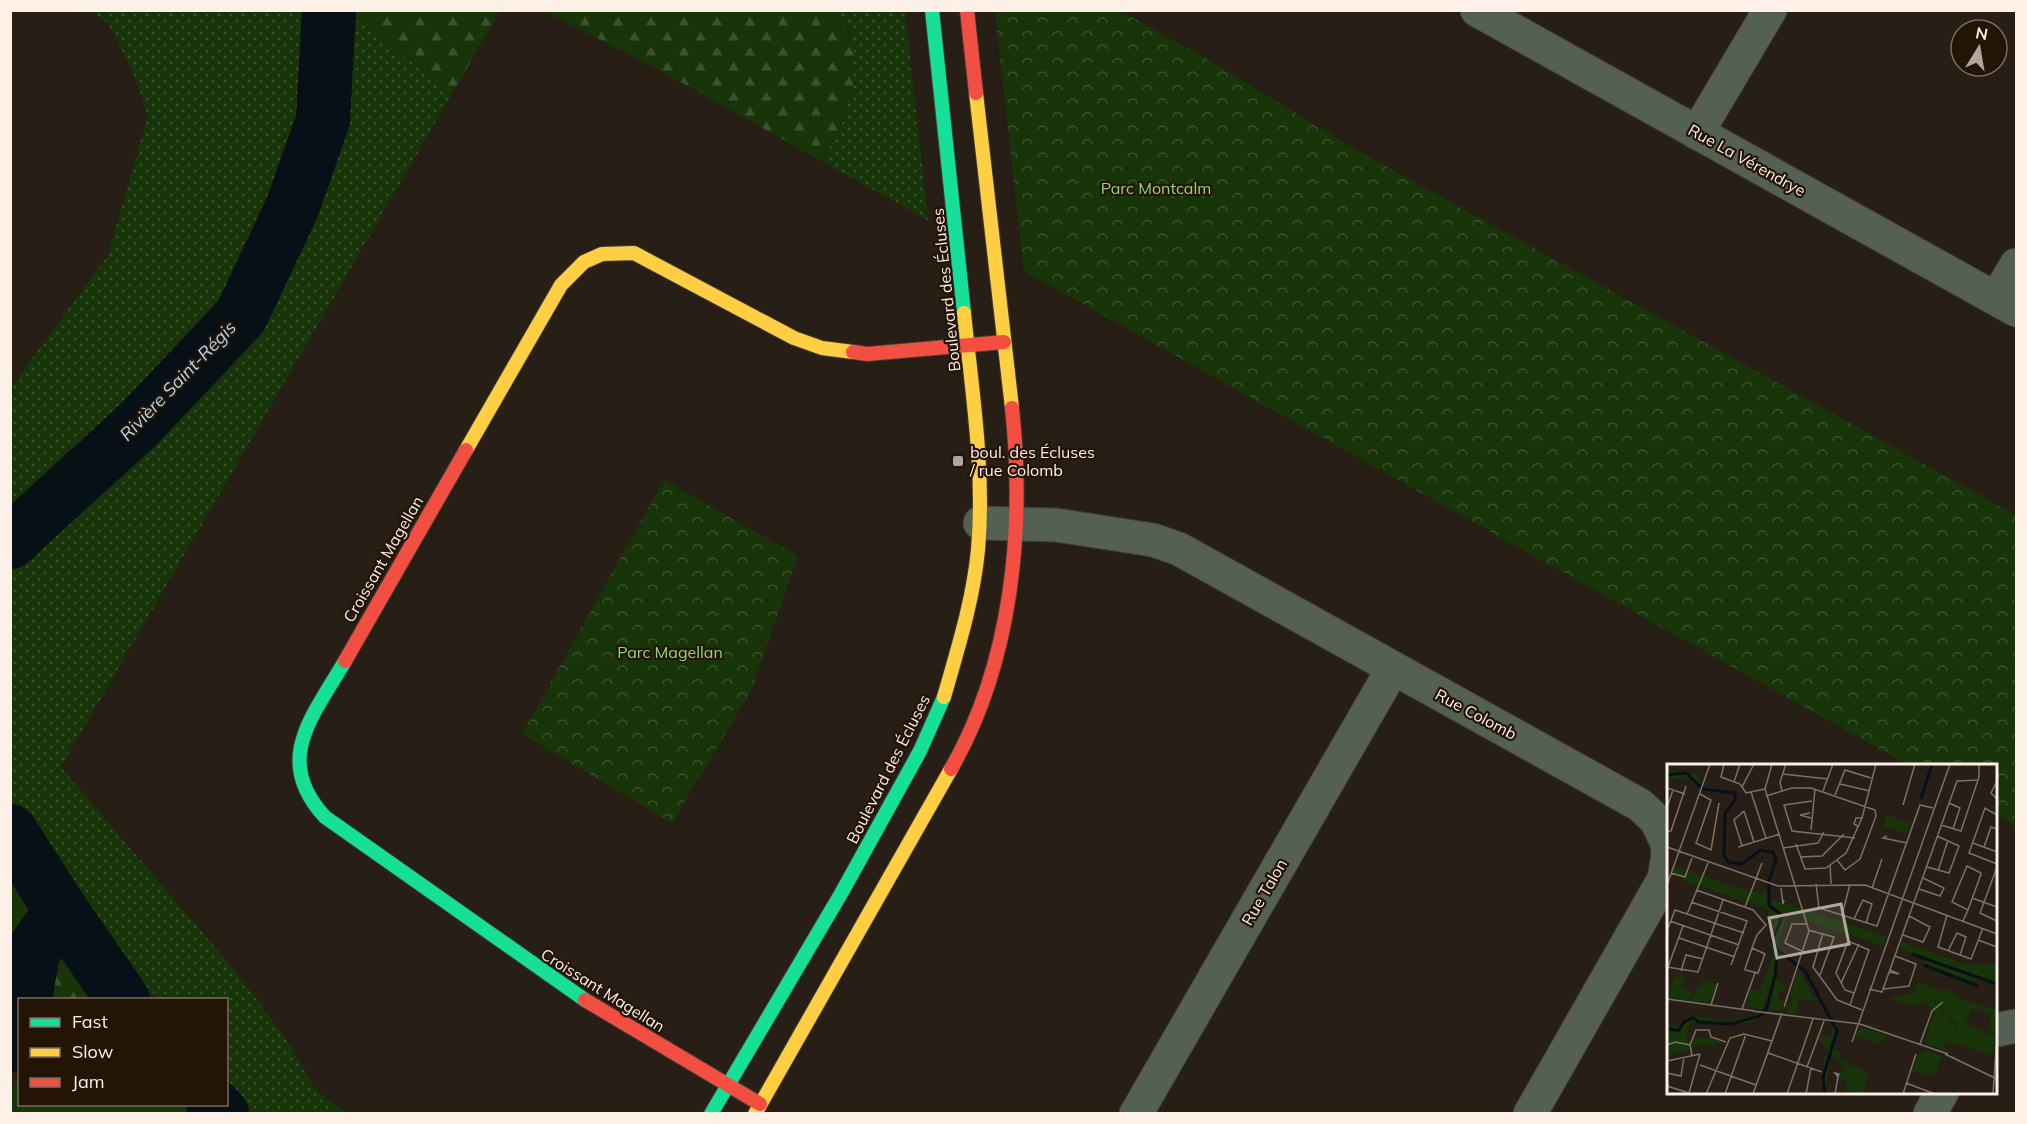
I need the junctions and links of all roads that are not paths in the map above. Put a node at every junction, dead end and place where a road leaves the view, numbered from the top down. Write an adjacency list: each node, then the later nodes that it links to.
1 (932, 10): 9 (street, Boulevard des Écluses)
2 (967, 10): 8 (street)
3 (1477, 10): 5 (street, Rue La Vérendrye)
4 (1770, 10): 5 (street)
5 (1697, 133): 7 (street, Rue La Vérendrye)
6 (2016, 264): 7 (street)
7 (2006, 305)
8 (1004, 342): 9 (street, Croissant Magellan); 11 (street)
9 (968, 345): 10 (street, Boulevard des Écluses); 15 (street, Croissant Magellan)
10 (980, 523): 11 (street, Rue Colomb); 15 (street, Boulevard des Écluses)
11 (1017, 523): 12 (street, Rue Colomb); 17 (street)
12 (1392, 670): 13 (street, Rue Colomb); 19 (street, Rue Talon)
13 (1667, 843)
14 (1667, 861): 20 (street, Rue Colomb)
15 (728, 1085): 17 (street, Croissant Magellan); 18 (street, Boulevard des Écluses)
16 (1941, 1094): 21 (street)
17 (758, 1109)
18 (711, 1113)
19 (1136, 1113)
20 (1530, 1113)
21 (1930, 1113)

